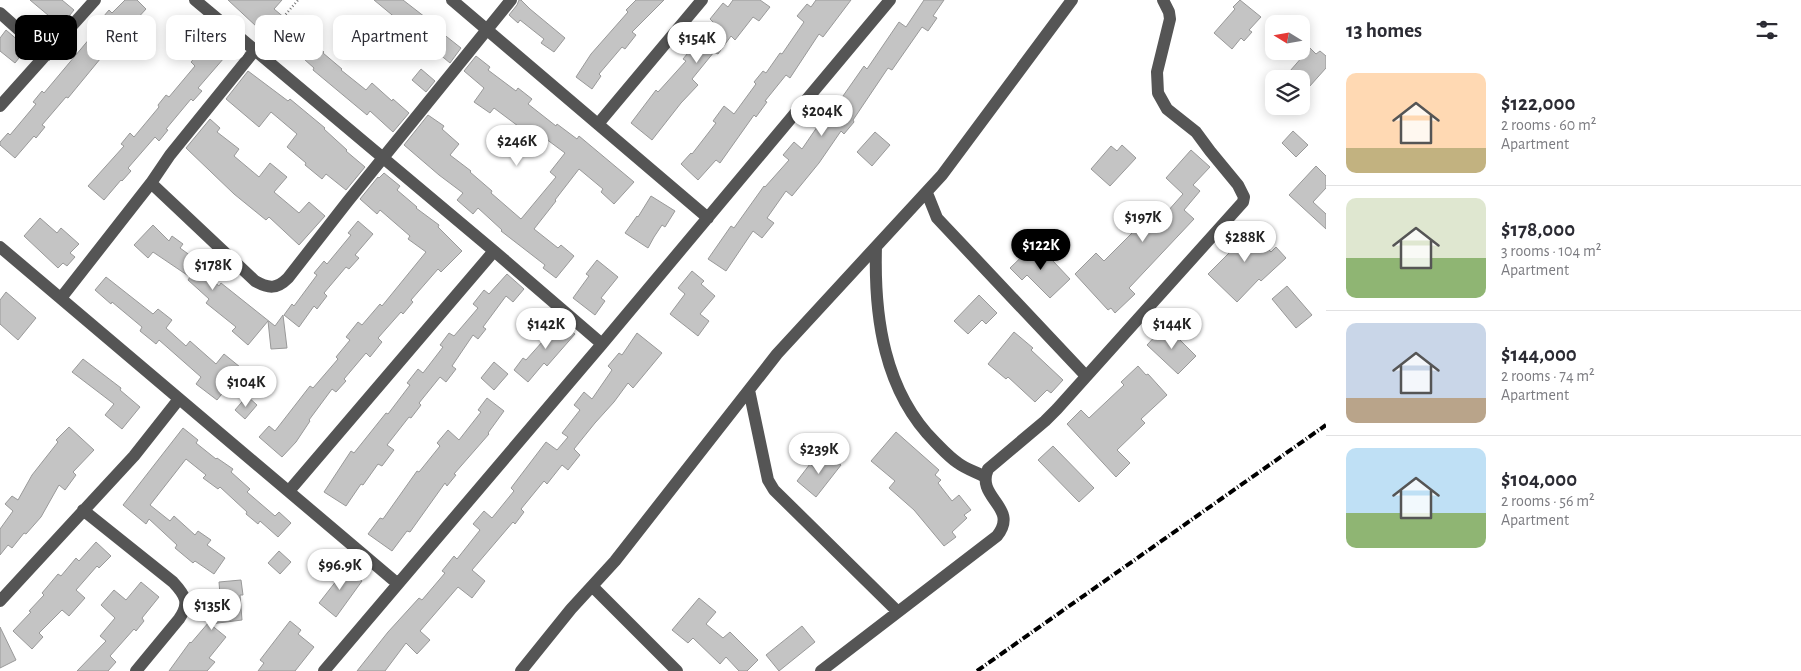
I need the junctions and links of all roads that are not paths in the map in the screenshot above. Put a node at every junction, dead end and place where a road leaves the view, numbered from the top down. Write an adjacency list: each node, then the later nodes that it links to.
1 (95, 0): 10 (street)
2 (195, 0): 13 (street)
3 (452, 0): 12 (street)
4 (511, 0): 12 (street)
5 (702, 0): 17 (street)
6 (890, 0): 21 (street)
7 (1072, 0): 20 (street)
8 (1163, 0): 27 (street)
9 (0, 13): 11 (street)
10 (77, 21)
11 (15, 26)
12 (486, 29): 17 (street); 18 (street)
13 (255, 50): 19 (street)
14 (42, 60): 16 (street)
15 (267, 60): 18 (street)
16 (0, 106)
17 (598, 124): 21 (street)
18 (383, 158): 19 (street); 24 (street)
19 (151, 183): 25 (street)
20 (928, 193): 23 (street); 27 (street)
21 (708, 218): 26 (street)
22 (0, 247): 25 (street)
23 (876, 247): 28 (street); 30 (street)
24 (494, 251): 26 (street); 31 (street)
25 (61, 298): 29 (street)
26 (602, 344): 33 (street)
27 (1086, 376): 30 (street)
28 (749, 390): 34 (street); 36 (street)
29 (179, 399): 31 (street); 32 (street)
30 (985, 477): 36 (street)
31 (289, 491): 33 (street)
32 (83, 510): 35 (street); 37 (street)
33 (398, 584): 38 (street)
34 (593, 587): 39 (street); 40 (street)
35 (0, 601)
36 (898, 612): 41 (street)
37 (136, 671)
38 (324, 671)
39 (520, 671)
40 (677, 671)
41 (821, 671)

